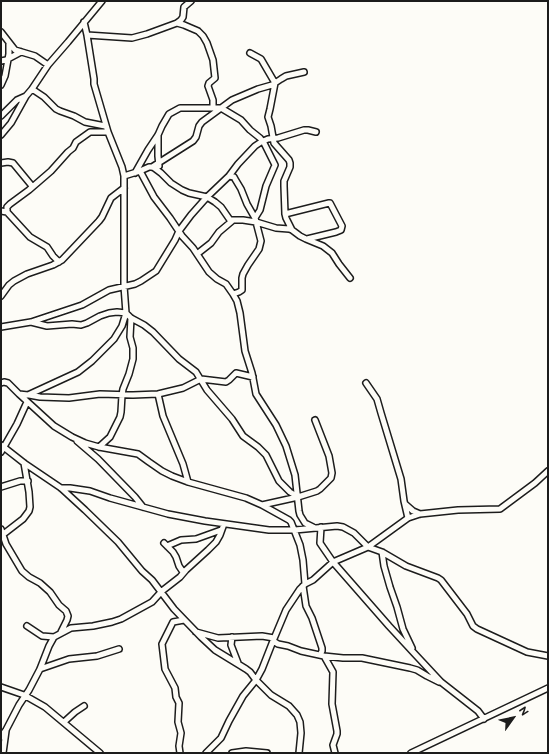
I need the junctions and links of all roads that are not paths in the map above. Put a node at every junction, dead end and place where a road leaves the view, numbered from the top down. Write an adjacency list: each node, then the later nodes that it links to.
1 (102, 1): 3 (street)
2 (191, 1): 4 (street)
3 (84, 22): 6 (street); 12 (street)
4 (177, 23): 6 (street); 18 (street)
5 (1, 32): 7 (street)
6 (87, 35): 21 (street)
7 (9, 43): 8 (street); 10 (street)
8 (21, 52): 10 (street); 12 (street)
9 (250, 53): 14 (street)
10 (8, 59): 11 (street); 15 (street)
11 (1, 61)
12 (48, 65): 16 (street)
13 (304, 72): 14 (street)
14 (275, 83): 19 (street); 26 (street)
15 (1, 85)
16 (32, 89): 17 (street); 21 (street)
17 (26, 96): 20 (street); 24 (street)
18 (213, 108): 19 (street); 25 (street)
19 (221, 108): 27 (street); 29 (street)
20 (1, 116)
21 (105, 126): 22 (street)
22 (108, 132): 30 (street); 36 (street)
23 (316, 132): 26 (street)
24 (1, 135)
25 (158, 136): 29 (street); 32 (street)
26 (273, 138): 27 (street); 40 (street)
27 (263, 141): 35 (street); 41 (street)
28 (1, 163): 36 (street)
29 (158, 164): 31 (street); 33 (street)
30 (122, 167): 32 (street); 34 (street)
31 (152, 167): 32 (street); 33 (street)
32 (136, 172): 34 (street); 44 (street)
33 (161, 173): 38 (street)
34 (124, 176): 37 (street)
35 (230, 176): 38 (street); 41 (street)
36 (32, 186): 39 (street)
37 (124, 188): 47 (street); 49 (street)
38 (207, 197): 42 (street); 44 (street)
39 (4, 211): 47 (street)
40 (285, 214): 43 (street); 45 (street)
41 (256, 220): 42 (street); 43 (street); 50 (street)
42 (232, 221): 46 (street)
43 (292, 230): 45 (street)
44 (179, 231): 46 (street); 49 (street)
45 (306, 240): 48 (street)
46 (197, 254): 50 (street)
47 (59, 262): 51 (street)
48 (350, 278)
49 (124, 286): 52 (street); 54 (street)
50 (233, 294): 56 (street)
51 (1, 296)
52 (126, 313): 53 (street); 54 (street); 62 (street)
53 (131, 318): 57 (street); 63 (street)
54 (31, 322): 55 (street)
55 (1, 327)
56 (253, 377): 57 (street); 75 (street)
57 (201, 379): 61 (street); 75 (street)
58 (1, 383): 60 (street)
59 (366, 383): 76 (street)
60 (19, 394): 62 (street); 64 (street)
61 (158, 394): 63 (street); 72 (street)
62 (28, 395): 63 (street)
63 (122, 395): 67 (street)
64 (27, 402): 66 (street); 68 (street)
65 (315, 420): 75 (street)
66 (72, 437): 67 (street); 78 (street)
67 (99, 447): 72 (street)
68 (2, 448): 69 (street)
69 (24, 463): 71 (street); 74 (street)
70 (548, 471): 79 (street)
71 (28, 481): 73 (street); 87 (street)
72 (188, 482): 77 (street)
73 (1, 487)
74 (61, 488): 78 (street); 93 (street)
75 (298, 497): 77 (street); 83 (street)
76 (405, 504): 79 (street); 80 (street)
77 (262, 505): 86 (street)
78 (143, 507): 81 (street)
79 (420, 514): 80 (street)
80 (408, 518): 88 (street)
81 (224, 524): 85 (street); 86 (street)
82 (321, 527): 83 (street); 88 (street); 90 (street)
83 (314, 528): 86 (street)
84 (1, 529): 87 (street)
85 (221, 530): 91 (street); 91 (street)
86 (294, 530): 92 (street)
87 (2, 535): 97 (street)
88 (368, 547): 89 (street); 90 (street)
89 (382, 552): 102 (street); 104 (street)
90 (332, 562): 92 (street); 102 (street)
91 (183, 572): 93 (street)
92 (304, 585): 100 (street); 103 (street)
93 (161, 593): 94 (street); 97 (street)
94 (184, 620): 96 (street); 120 (street)
95 (27, 626): 98 (street)
96 (196, 632): 99 (street); 105 (street)
97 (60, 633): 98 (street)
98 (54, 637): 106 (street)
99 (232, 637): 100 (street); 105 (street)
100 (273, 640): 103 (street); 107 (street)
101 (119, 649): 106 (street)
102 (414, 652): 108 (street)
103 (322, 656): 108 (street); 125 (street)
104 (548, 656)
105 (238, 663): 107 (street)
106 (40, 669): 111 (street)
107 (256, 680): 121 (street); 124 (street)
108 (441, 682): 113 (street)
109 (1, 687): 111 (street)
110 (548, 688): 113 (street)
111 (24, 695): 114 (street); 115 (street)
112 (84, 706): 114 (street)
113 (484, 719): 117 (street)
114 (64, 722): 119 (street)
115 (6, 730): 116 (street); 118 (street)
116 (1, 737)
117 (418, 752): 126 (street)
118 (4, 753)
119 (99, 753)
120 (180, 753)
121 (206, 753)
122 (232, 753): 123 (street)
123 (267, 753)
124 (299, 753)
125 (335, 753)
126 (411, 753)

